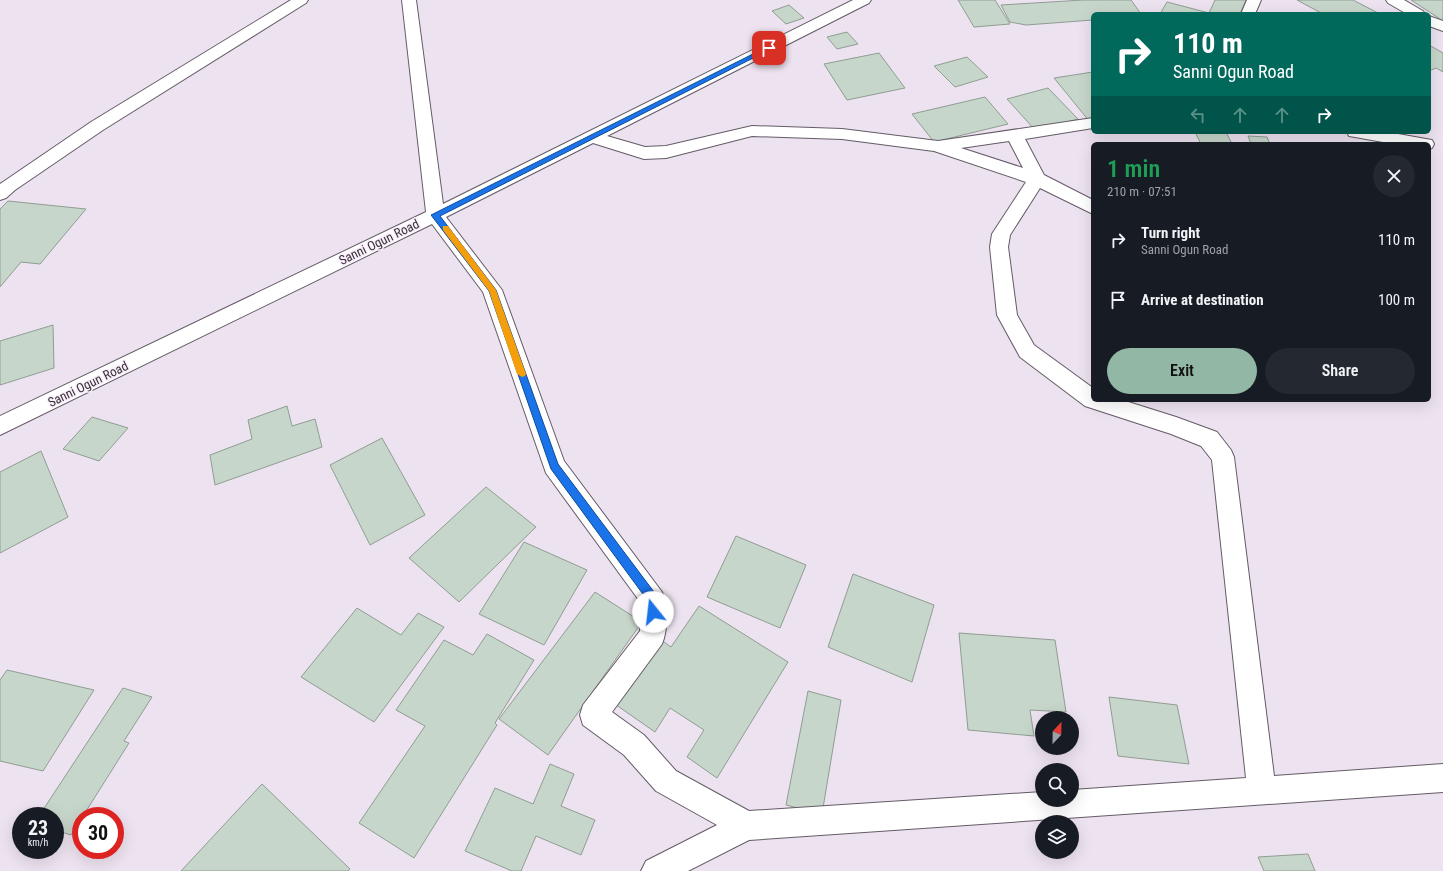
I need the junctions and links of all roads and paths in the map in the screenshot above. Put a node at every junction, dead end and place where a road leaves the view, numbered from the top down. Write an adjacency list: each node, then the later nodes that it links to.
1 (301, 0): 19 (street)
2 (408, 0): 21 (street)
3 (864, 0): 13 (street, Sanni Ogun Road)
4 (1254, 0): 6 (street)
5 (1393, 0): 7 (street)
6 (1249, 12)
7 (1414, 12)
8 (1431, 21): 9 (street)
9 (1443, 27)
10 (1091, 123): 11 (street)
11 (1014, 134): 16 (street); 18 (street)
12 (1367, 134): 14 (street)
13 (592, 137): 16 (street); 21 (street, Sanni Ogun Road)
14 (1416, 142)
15 (1431, 145): 17 (street)
16 (936, 146): 18 (street)
17 (1443, 147)
18 (1037, 179): 20 (street); 22 (street)
19 (0, 194)
20 (1091, 207)
21 (435, 215): 24 (street, Sanni Ogun Road); 27 (street)
22 (1091, 399)
23 (1099, 402): 26 (street)
24 (0, 426)
25 (1443, 778): 26 (street)
26 (1262, 791): 27 (street)
27 (747, 826): 28 (street)
28 (656, 871)

